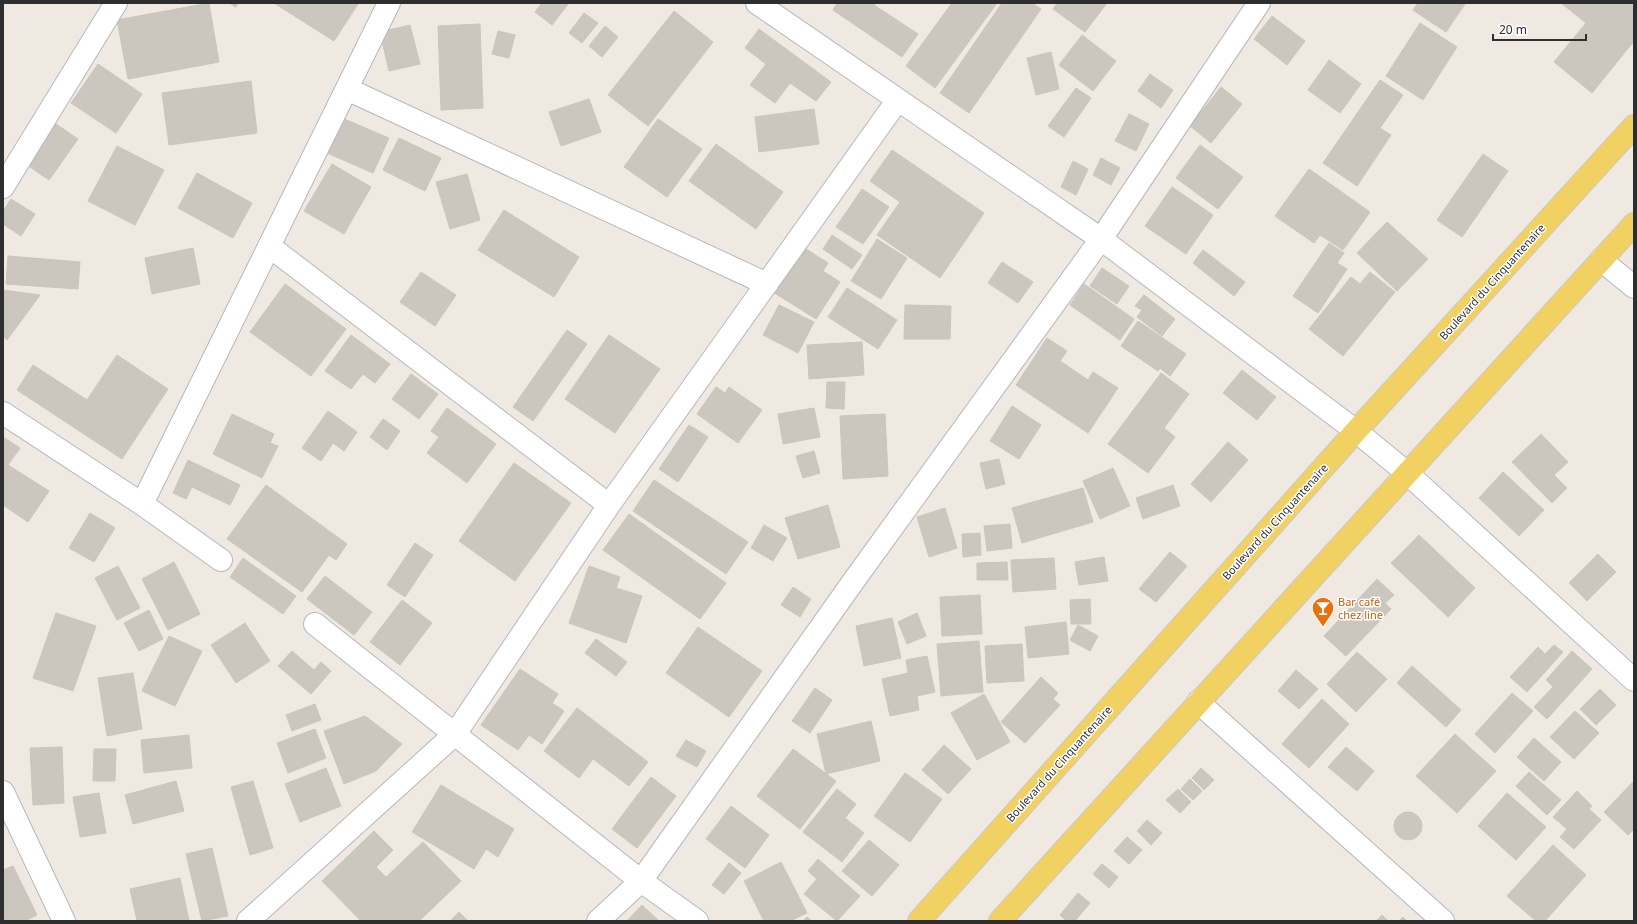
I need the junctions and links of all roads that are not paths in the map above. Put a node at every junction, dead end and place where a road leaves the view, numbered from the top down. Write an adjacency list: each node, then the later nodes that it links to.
1 (116, 3): 8 (street)
2 (389, 3): 5 (street)
3 (757, 3): 6 (street)
4 (1257, 4): 10 (street)
5 (347, 89): 11 (street); 13 (street)
6 (897, 101): 10 (street); 13 (street)
7 (1634, 126): 16 (main road, Boulevard du Cinquantenaire)
8 (3, 187)
9 (1634, 224): 12 (main road)
10 (1101, 239): 16 (street); 26 (street)
11 (269, 246): 18 (street); 19 (street)
12 (1601, 260): 14 (street); 17 (main road)
13 (767, 284): 19 (street)
14 (1634, 287)
15 (3, 413): 18 (street)
16 (1356, 431): 17 (street); 31 (main road, Boulevard du Cinquantenaire)
17 (1407, 473): 22 (street); 23 (main road)
18 (142, 504): 20 (street)
19 (609, 505): 24 (street)
20 (221, 560)
21 (315, 624): 24 (street)
22 (1634, 680)
23 (1198, 702): 32 (main road); 33 (street)
24 (455, 734): 26 (street); 28 (street)
25 (6, 805): 27 (street)
26 (641, 881): 29 (street); 30 (street)
27 (64, 921)
28 (248, 921)
29 (598, 921)
30 (698, 921)
31 (919, 921)
32 (1000, 921)
33 (1443, 921)

